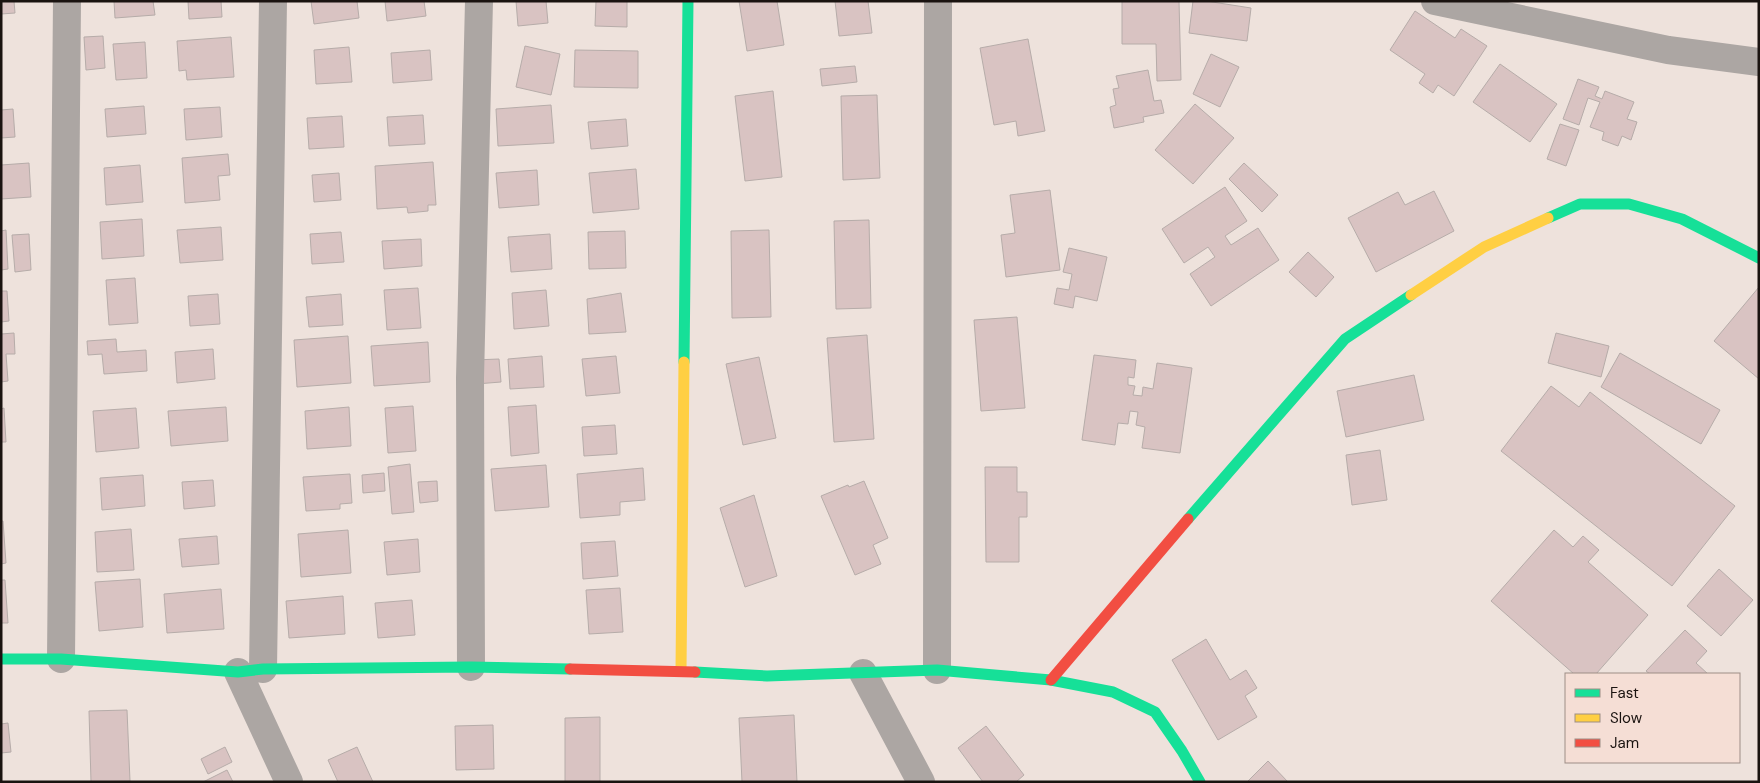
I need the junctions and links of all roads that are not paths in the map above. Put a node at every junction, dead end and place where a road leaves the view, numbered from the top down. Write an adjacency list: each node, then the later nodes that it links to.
1 (67, 1): 10 (street)
2 (273, 1): 12 (street)
3 (478, 1): 11 (street)
4 (688, 1): 14 (street)
5 (938, 1): 13 (street)
6 (1434, 1): 7 (street)
7 (1759, 62)
8 (1759, 258): 16 (street)
9 (1, 659): 10 (street)
10 (61, 659): 12 (street)
11 (471, 667): 12 (street); 14 (street)
12 (251, 670): 17 (street)
13 (937, 670): 15 (street); 16 (street)
14 (680, 671): 15 (street)
15 (863, 673): 18 (street)
16 (1051, 680): 19 (street)
17 (289, 782)
18 (921, 782)
19 (1200, 782)

